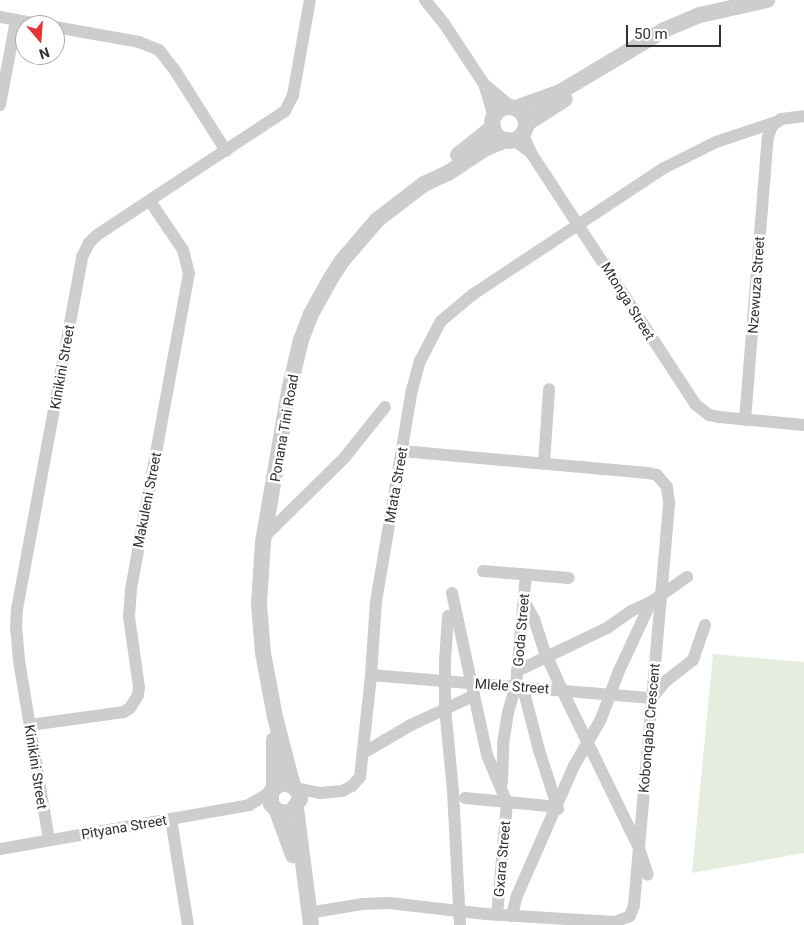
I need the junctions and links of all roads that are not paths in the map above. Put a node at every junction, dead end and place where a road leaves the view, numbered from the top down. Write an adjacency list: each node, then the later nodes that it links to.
1 (310, 0): 16 (street, Kinikini Street)
2 (425, 0): 9 (street)
3 (767, 0): 8 (street, Ponana Tini Road)
4 (0, 17): 5 (street)
5 (15, 20)
6 (15, 25): 10 (street)
7 (65, 29): 16 (street)
8 (581, 81): 11 (street, Ponana Tini Road); 15 (street, Ponana Tini Road)
9 (484, 84): 11 (street); 13 (street)
10 (0, 105)
11 (513, 108): 13 (street, Ponana Tini Road); 15 (street)
12 (804, 116): 14 (street)
13 (493, 122): 15 (street); 17 (street, Ponana Tini Road)
14 (776, 122): 19 (street, Mtata Street); 22 (street, Nzewuza Street)
15 (517, 134): 17 (street, Ponana Tini Road); 19 (street, Mtonga Street)
16 (226, 151): 18 (street, Kinikini Street)
17 (424, 184): 26 (street, Ponana Tini Road)
18 (150, 200): 48 (street, Kinikini Street); 48 (street, Makuleni Street)
19 (579, 224): 22 (street, Mtonga Street); 24 (street, Mtata Street)
20 (550, 390): 25 (street)
21 (385, 407): 26 (street)
22 (745, 420): 23 (street)
23 (804, 425)
24 (402, 451): 25 (street, Kobonqaba Crescent); 38 (street, Mtata Street)
25 (544, 463): 32 (street, Kobonqaba Crescent)
26 (264, 537): 47 (street, Ponana Tini Road)
27 (483, 571): 28 (street, Goda Street)
28 (526, 575): 30 (street, Goda Street); 33 (street, Goda Street)
29 (687, 576): 32 (street)
30 (569, 578)
31 (452, 593): 40 (street)
32 (656, 599): 36 (street); 43 (street); 45 (street, Kobonqaba Crescent)
33 (524, 601): 36 (street); 37 (street, Goda Street)
34 (448, 616): 39 (street)
35 (705, 625): 45 (street)
36 (547, 657): 37 (street); 42 (street)
37 (518, 671): 41 (street, Goda Street)
38 (371, 675): 39 (street, Mlele Street); 50 (street, Mtata Street)
39 (445, 681): 40 (street, Mlele Street); 46 (street)
40 (470, 682): 41 (street, Mlele Street); 44 (street)
41 (518, 686): 42 (street, Mlele Street); 55 (street, Goda Street); 58 (street)
42 (562, 690): 43 (street, Mlele Street); 49 (street)
43 (611, 694): 45 (street, Mlele Street); 49 (street)
44 (473, 696): 46 (street); 55 (street)
45 (652, 698): 62 (street, Kobonqaba Crescent)
46 (445, 708): 50 (street); 66 (street)
47 (275, 717): 51 (street, Ponana Tini Road); 52 (street, Ponana Tini Road)
48 (30, 725): 61 (street, Kinikini Street)
49 (588, 742): 58 (street); 62 (street)
50 (363, 753): 53 (street, Mtata Street)
51 (295, 787): 52 (street); 53 (street, Mtata Street); 57 (street)
52 (273, 790): 56 (street, Pityana Street); 59 (street)
53 (320, 793): 57 (street, Mtata Street)
54 (465, 798): 55 (street, Gxara Street)
55 (505, 798): 58 (street, Gxara Street); 67 (street, Gxara Street)
56 (249, 806): 59 (street, Pityana Street); 60 (street, Pityana Street)
57 (297, 807): 59 (street); 65 (street)
58 (554, 808): 68 (street)
59 (276, 810): 65 (street)
60 (170, 819): 61 (street, Pityana Street); 70 (street)
61 (49, 840): 63 (street, Pityana Street)
62 (639, 848): 64 (street); 68 (street, Kobonqaba Crescent)
63 (0, 849)
64 (648, 875)
65 (304, 887): 69 (street)
66 (460, 910): 67 (street, Kobonqaba Crescent); 69 (street, Kobonqaba Crescent); 71 (street)
67 (497, 915): 68 (street, Kobonqaba Crescent)
68 (512, 916)
69 (309, 919)
70 (188, 925)
71 (460, 925)

